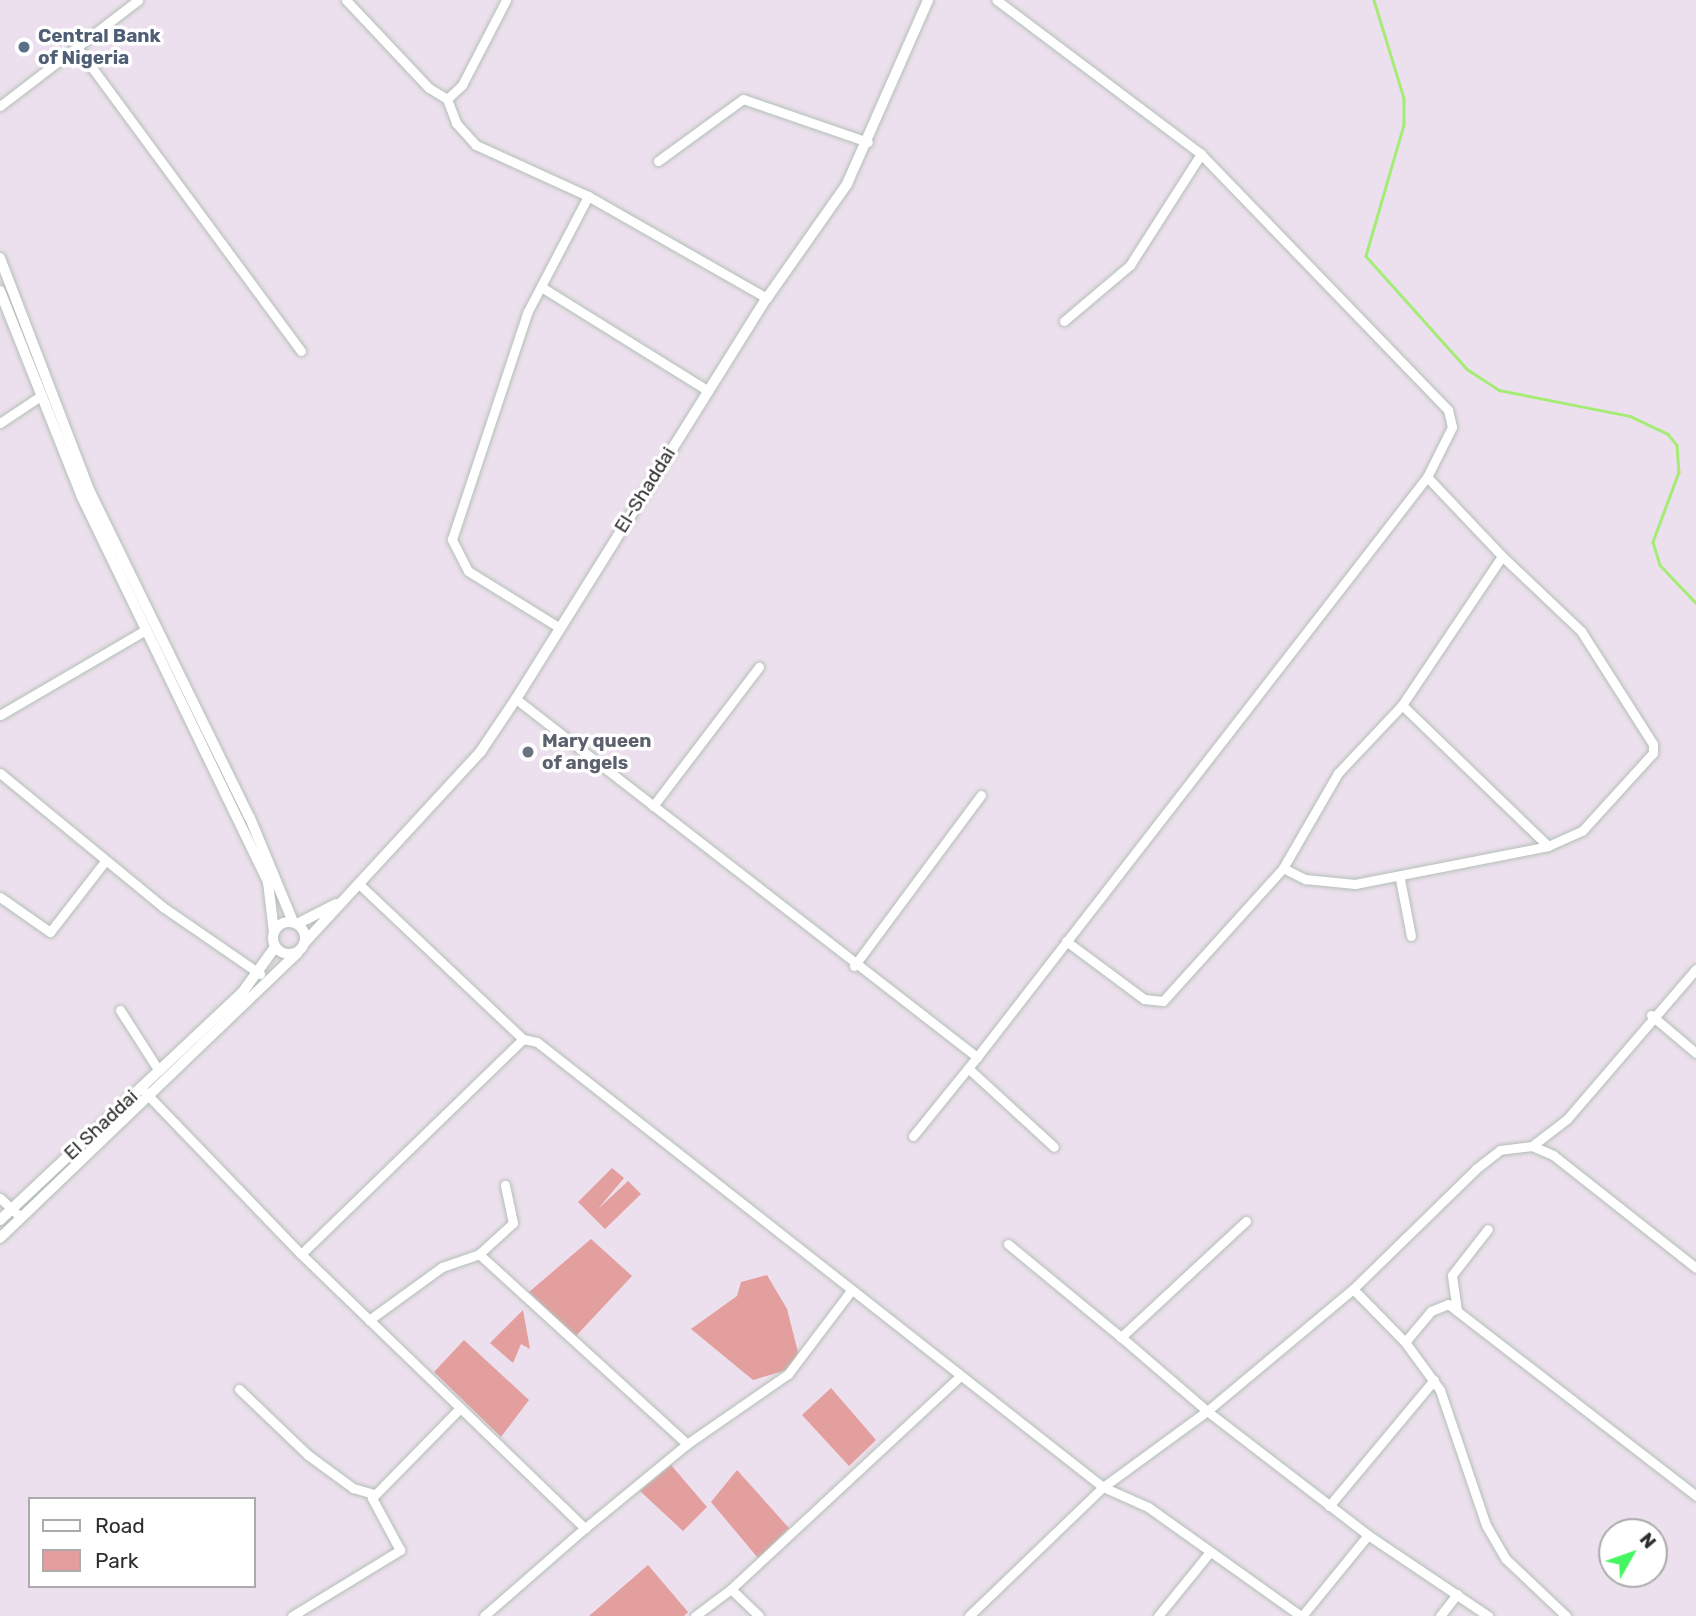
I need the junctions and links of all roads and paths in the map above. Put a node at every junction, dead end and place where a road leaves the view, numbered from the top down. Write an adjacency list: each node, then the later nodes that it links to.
1 (138, 0): 6 (street)
2 (345, 0): 7 (street)
3 (506, 0): 7 (street)
4 (928, 0): 9 (street, El-Shaddai)
5 (997, 0): 10 (street)
6 (79, 50): 8 (street); 18 (street)
7 (447, 99): 12 (street)
8 (0, 106)
9 (868, 142): 11 (street); 16 (street, El-Shaddai)
10 (1201, 154): 17 (street); 22 (street)
11 (658, 161)
12 (588, 196): 14 (street); 16 (street)
13 (0, 258): 23 (street)
14 (542, 288): 19 (street); 25 (street)
15 (0, 291): 20 (street)
16 (767, 298): 19 (street, El-Shaddai)
17 (1064, 321)
18 (301, 351)
19 (707, 390): 25 (street, El-Shaddai)
20 (42, 395): 21 (street); 23 (street)
21 (0, 423)
22 (1427, 477): 24 (street); 45 (street)
23 (86, 494): 26 (street); 31 (street)
24 (1502, 556): 29 (street); 35 (street)
25 (560, 628): 28 (street, El-Shaddai)
26 (144, 631): 30 (street); 31 (street)
27 (759, 667): 34 (street)
28 (516, 699): 34 (street); 39 (street, El-Shaddai)
29 (1402, 705): 35 (street); 37 (street)
30 (0, 715)
31 (206, 740): 42 (street); 43 (street)
32 (0, 773): 36 (street)
33 (981, 795): 49 (street)
34 (653, 806): 49 (street)
35 (1548, 845): 38 (street)
36 (105, 861): 40 (street); 51 (street)
37 (1283, 868): 38 (street); 45 (street)
38 (1400, 878): 44 (street)
39 (359, 884): 41 (street, El-Shaddai); 54 (street)
40 (0, 897)
41 (336, 904): 42 (street); 46 (street, El-Shaddai)
42 (295, 923): 43 (street); 46 (street)
43 (274, 932): 47 (street)
44 (1411, 936)
45 (1066, 941): 56 (street)
46 (305, 943): 48 (street, El-Shaddai)
47 (275, 947): 48 (street); 51 (street, El Shaddai)
48 (297, 953): 59 (street, El-Shaddai)
49 (853, 966): 56 (street)
50 (1696, 969): 53 (street)
51 (260, 974): 58 (street, El Shaddai)
52 (120, 1010): 58 (street)
53 (1651, 1015): 55 (street); 61 (street)
54 (523, 1039): 71 (street); 75 (street)
55 (1696, 1053)
56 (977, 1057): 57 (street)
57 (969, 1069): 60 (street); 62 (street)
58 (159, 1071): 59 (street, El Shaddai)
59 (145, 1092): 65 (street); 71 (street)
60 (913, 1136)
61 (1532, 1146): 73 (street); 74 (street)
62 (1054, 1147)
63 (505, 1185): 72 (street)
64 (0, 1198): 65 (street)
65 (15, 1212): 66 (street); 69 (street)
66 (0, 1220)
67 (1246, 1221): 78 (street)
68 (1488, 1229): 76 (street)
69 (0, 1238)
70 (1008, 1244): 78 (street)
71 (300, 1254): 77 (street)
72 (479, 1254): 77 (street); 85 (street)
73 (1696, 1268)
74 (1353, 1289): 79 (street); 84 (street)
75 (850, 1292): 80 (street); 85 (street)
76 (1457, 1311): 79 (street); 88 (street)
77 (369, 1320): 83 (street)
78 (1121, 1337): 84 (street)
79 (1405, 1342): 81 (street)
80 (959, 1377): 86 (street); 93 (street)
81 (1434, 1380): 89 (street); 104 (street)
82 (239, 1390): 87 (street)
83 (460, 1408): 87 (street); 90 (street)
84 (1207, 1411): 86 (street); 89 (street)
85 (687, 1444): 90 (street)
86 (1103, 1487): 92 (street); 99 (street)
87 (374, 1494): 95 (street)
88 (1696, 1496)
89 (1329, 1506): 91 (street)
90 (585, 1528): 96 (street)
91 (1368, 1535): 94 (street); 101 (street)
92 (1209, 1553): 100 (street); 101 (street)
93 (731, 1589): 97 (street); 98 (street)
94 (1457, 1594): 102 (street); 103 (street)
95 (292, 1616)
96 (484, 1616)
97 (695, 1616)
98 (759, 1616)
99 (969, 1616)
100 (1158, 1616)
101 (1302, 1616)
102 (1440, 1616)
103 (1488, 1616)
104 (1566, 1616)

